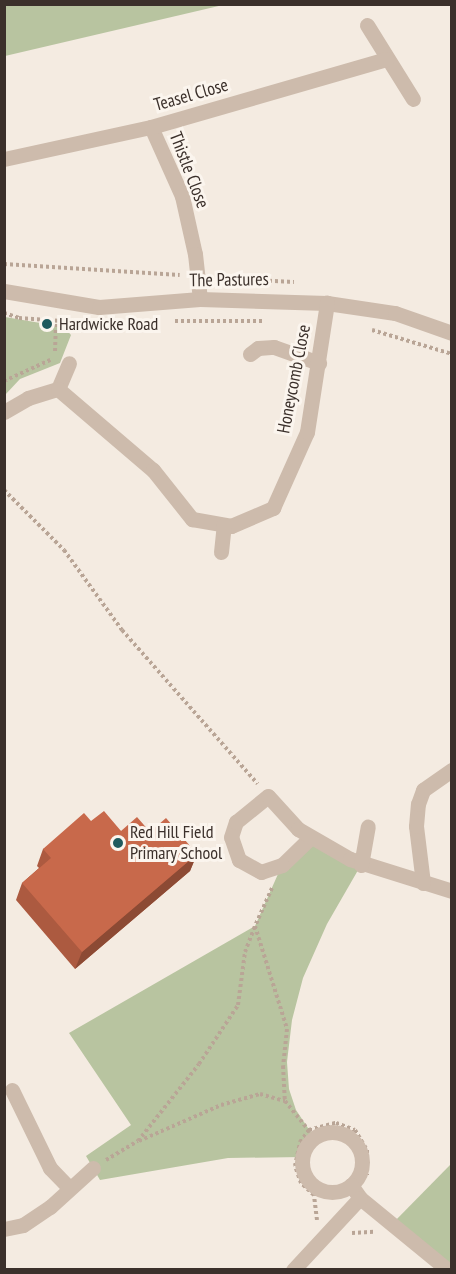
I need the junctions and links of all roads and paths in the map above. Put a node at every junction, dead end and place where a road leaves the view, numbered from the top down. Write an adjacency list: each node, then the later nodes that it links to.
1 (367, 25): 2 (street)
2 (386, 59): 3 (street); 4 (street, Teasel Close)
3 (413, 99)
4 (151, 127): 5 (street, Teasel Close); 7 (street, Thistle Close)
5 (4, 159)
6 (4, 291): 7 (street, The Pastures)
7 (200, 299): 8 (street, The Pastures)
8 (327, 303): 15 (street, The Pastures); 19 (street, Honeycomb Close)
9 (4, 313): 10 (path)
10 (56, 321): 11 (path); 20 (path)
11 (66, 321)
12 (163, 321): 13 (path)
13 (265, 321)
14 (368, 328): 17 (path)
15 (452, 333)
16 (250, 354): 19 (street)
17 (452, 354)
18 (69, 363): 21 (street)
19 (319, 363): 24 (street, Honeycomb Close)
20 (4, 381)
21 (58, 390): 22 (street); 24 (street, Honeycomb Close)
22 (4, 412)
23 (4, 490): 27 (path)
24 (224, 525): 25 (street)
25 (221, 552)
26 (452, 770): 32 (street)
27 (268, 796): 29 (street); 30 (street)
28 (368, 827): 31 (street)
29 (310, 838): 30 (street); 31 (street)
30 (282, 865): 34 (path)
31 (361, 865): 32 (street)
32 (423, 883): 33 (street)
33 (452, 891)
34 (255, 926): 36 (path); 38 (path)
35 (12, 1090): 42 (street)
36 (285, 1101): 37 (path); 38 (path)
37 (312, 1133): 40 (path); 41 (street); 41 (street); 44 (path)
38 (138, 1141): 39 (path)
39 (93, 1168): 42 (street)
40 (368, 1184)
41 (351, 1185): 43 (street)
42 (69, 1188): 45 (street)
43 (360, 1198): 48 (street); 49 (street)
44 (317, 1222)
45 (4, 1229)
46 (376, 1232): 47 (path)
47 (344, 1237)
48 (293, 1269)
49 (448, 1269)

